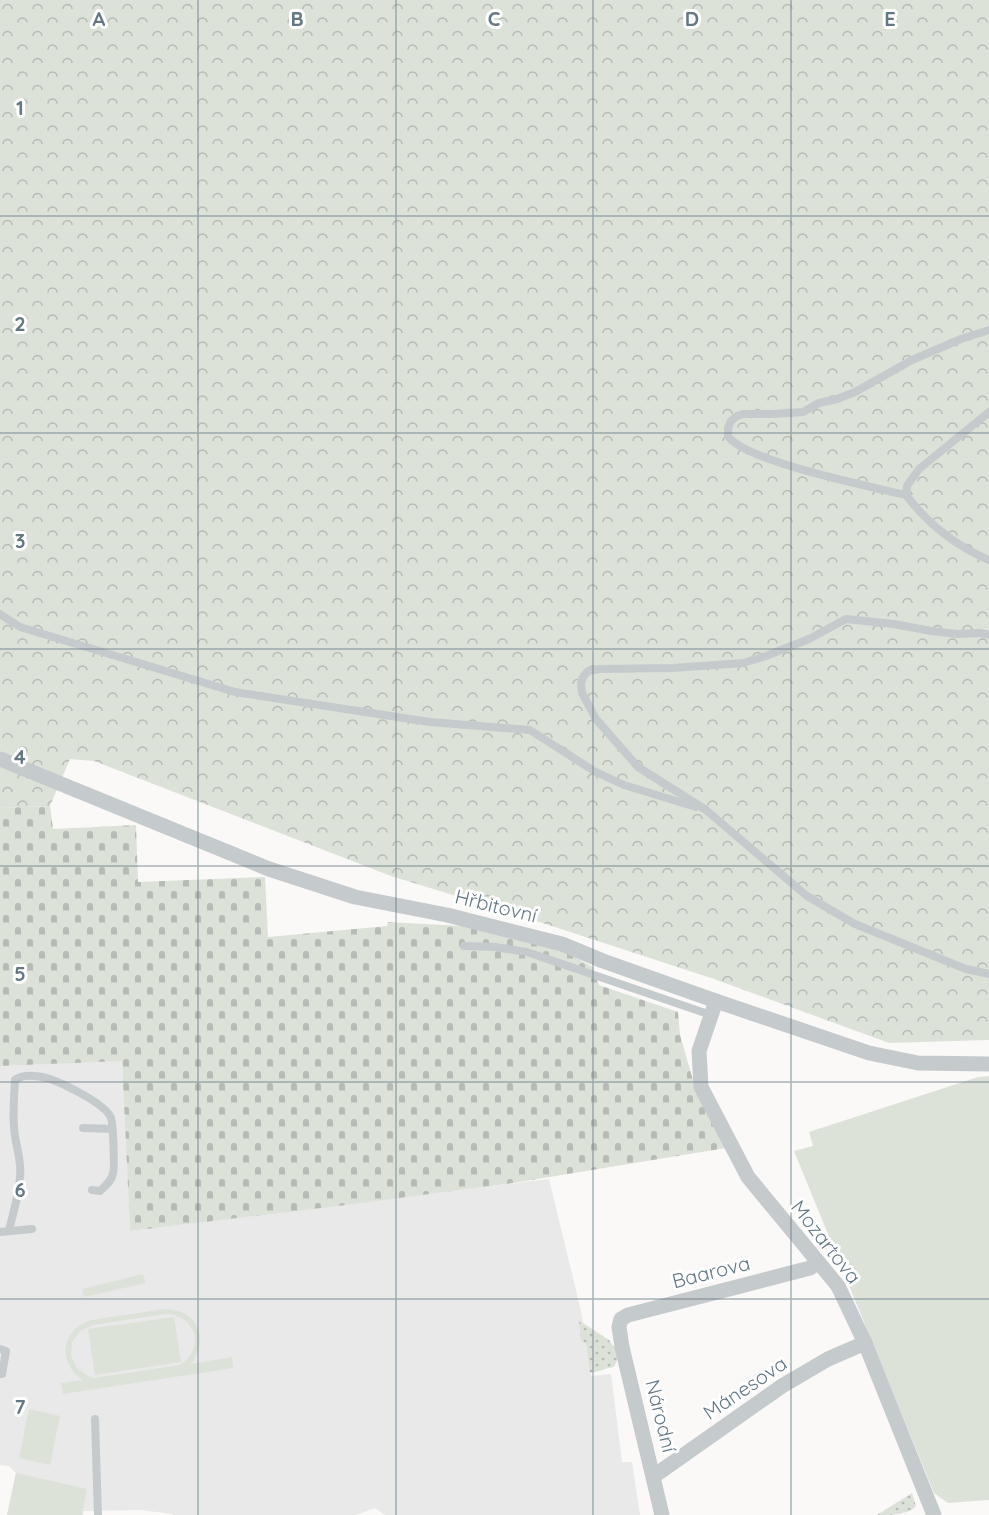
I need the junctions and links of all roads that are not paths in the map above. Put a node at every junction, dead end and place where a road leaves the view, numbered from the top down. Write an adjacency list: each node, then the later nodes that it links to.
1 (989, 330): 3 (lane)
2 (989, 412): 3 (lane)
3 (906, 495): 4 (lane)
4 (989, 560)
5 (0, 614): 8 (lane)
6 (989, 635): 8 (lane)
7 (0, 759): 11 (street, Hřbitovní)
8 (706, 810): 10 (lane)
9 (464, 946): 11 (lane)
10 (989, 974)
11 (713, 1008): 12 (street, Hřbitovní); 18 (street, Mozartova)
12 (989, 1064)
13 (83, 1128): 14 (lane)
14 (112, 1128): 15 (lane); 17 (lane)
15 (92, 1190)
16 (32, 1229): 17 (lane)
17 (4, 1232)
18 (818, 1262): 19 (street, Baarova); 20 (street, Mozartova)
19 (619, 1327): 24 (street, Národní)
20 (865, 1343): 24 (street, Mánesova); 27 (street, Mozartova)
21 (0, 1349): 22 (lane)
22 (0, 1374)
23 (95, 1419): 25 (lane)
24 (654, 1476): 26 (street, Národní)
25 (98, 1515)
26 (662, 1515)
27 (934, 1515)

